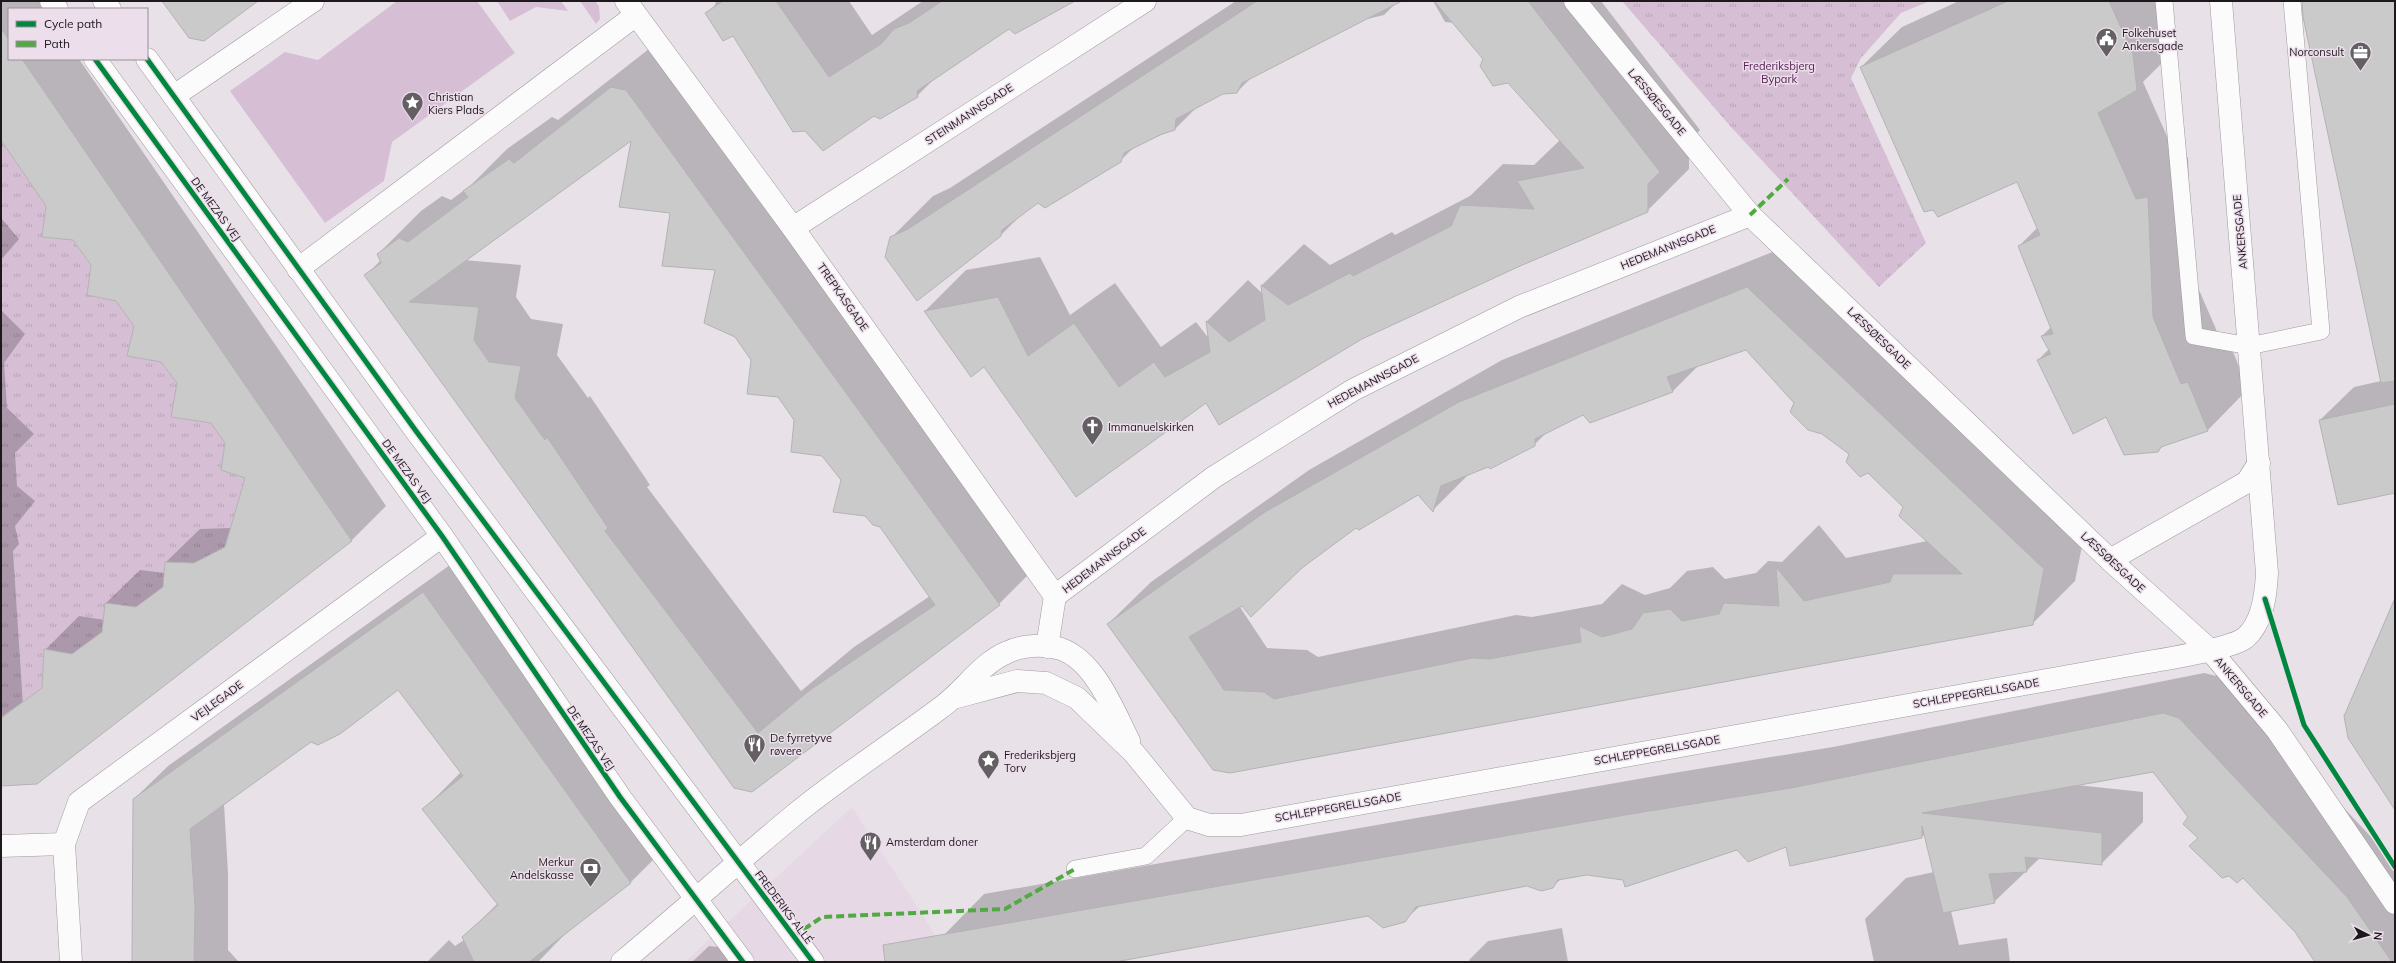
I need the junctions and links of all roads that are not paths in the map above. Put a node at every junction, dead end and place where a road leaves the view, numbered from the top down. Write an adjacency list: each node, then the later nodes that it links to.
1 (313, 1): 10 (street)
2 (1145, 1): 12 (street, STEINMANNSGADE)
3 (1574, 1): 11 (street, LÆSSØESGADE)
4 (2164, 1): 14 (lane)
5 (2221, 1): 14 (street, ANKERSGADE)
6 (2292, 1): 14 (lane)
7 (631, 8): 12 (street, TREPKASGADE); 13 (street)
8 (96, 60): 16 (street, DE MEZAS VEJ)
9 (147, 60): 10 (street)
10 (174, 96): 13 (street)
11 (1750, 214): 17 (street, LÆSSØESGADE); 18 (street, HEDEMANNSGADE)
12 (793, 228): 18 (street, TREPKASGADE)
13 (298, 269): 26 (street)
14 (2249, 346): 15 (street, ANKERSGADE)
15 (2259, 463): 17 (street); 20 (street, ANKERSGADE)
16 (442, 536): 24 (street, VEJLEGADE); 28 (street, DE MEZAS VEJ)
17 (2110, 560): 20 (street, LÆSSØESGADE)
18 (1055, 596): 19 (street, HEDEMANNSGADE)
19 (1047, 647): 21 (street); 22 (street)
20 (2210, 650): 23 (street, SCHLEPPEGRELLSGADE); 29 (street, ANKERSGADE)
21 (957, 697): 22 (street); 26 (street)
22 (1134, 753): 23 (street)
23 (1187, 818): 27 (lane)
24 (64, 844): 25 (street); 30 (street)
25 (1, 846)
26 (738, 863): 28 (street); 33 (street, FREDERIKS ALLÉ)
27 (1075, 869)
28 (696, 899): 31 (street); 32 (street)
29 (2395, 903)
30 (71, 962)
31 (622, 962)
32 (743, 962)
33 (813, 962)

